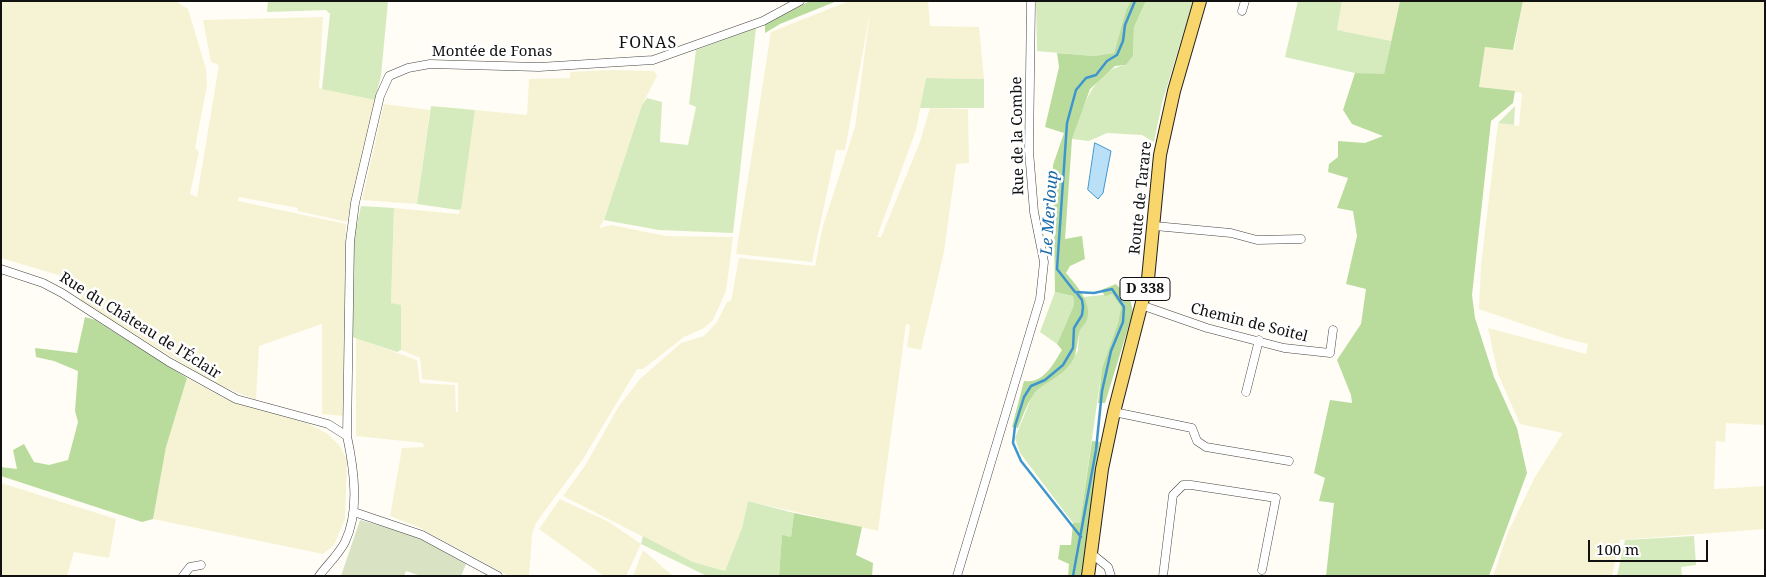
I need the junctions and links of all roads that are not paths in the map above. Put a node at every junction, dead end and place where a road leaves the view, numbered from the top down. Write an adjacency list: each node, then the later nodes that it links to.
1 (800, 1): 14 (street, Montée de Fonas)
2 (1031, 1): 23 (street, Rue de la Combe)
3 (1200, 1): 6 (main road, Route de Tarare / D 338)
4 (1245, 1): 5 (street)
5 (1242, 11)
6 (1155, 226): 7 (street); 9 (main road, Route de Tarare / D 338)
7 (1302, 239)
8 (1, 269): 14 (street, Rue du Château de l'Éclair)
9 (1141, 305): 11 (street, Chemin de Soitel); 13 (main road, Route de Tarare / D 338)
10 (1333, 330): 11 (street, Chemin de Soitel)
11 (1258, 340): 12 (street)
12 (1246, 392)
13 (1114, 412): 15 (street); 17 (main road, Route de Tarare / D 338)
14 (348, 436): 16 (street)
15 (1289, 461)
16 (354, 512): 21 (street); 22 (street)
17 (1092, 554): 24 (main road, Route de Tarare / D 338); 25 (street)
18 (201, 565): 20 (street)
19 (1262, 570): 26 (street)
20 (183, 576)
21 (318, 576)
22 (498, 576)
23 (957, 576)
24 (1088, 576)
25 (1111, 576)
26 (1164, 576)

